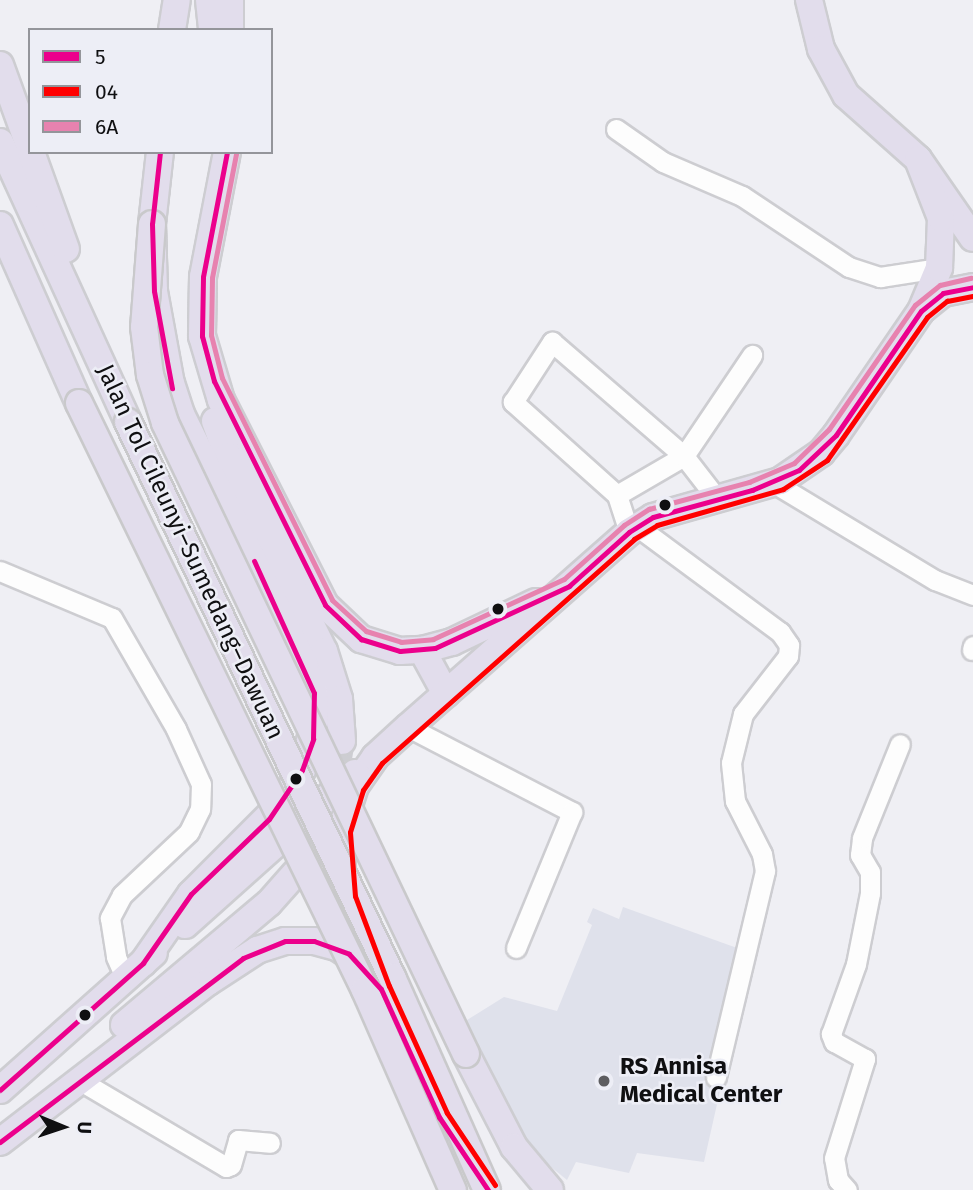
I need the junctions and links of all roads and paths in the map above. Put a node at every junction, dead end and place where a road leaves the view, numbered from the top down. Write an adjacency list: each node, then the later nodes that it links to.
1 (164, 0): 6 (highway)
2 (177, 0): 7 (highway)
3 (209, 0): 8 (highway)
4 (230, 0): 9 (highway)
5 (809, 0): 18 (highway)
6 (166, 28)
7 (172, 28)
8 (212, 28)
9 (230, 28)
10 (0, 65): 13 (highway)
11 (616, 129): 24 (street)
12 (0, 142): 29 (highway, Jalan Tol Cileunyi–Sumedang–Dawuan)
13 (28, 144)
14 (31, 154): 29 (highway)
15 (160, 154): 20 (highway)
16 (213, 154): 19 (highway)
17 (227, 154): 19 (highway)
18 (918, 159): 22 (highway); 24 (highway)
19 (212, 217): 37 (highway)
20 (152, 224): 47 (highway, bridge); 57 (highway, bridge)
21 (0, 225): 28 (highway, Jalan Tol Cileunyi–Sumedang–Dawuan)
22 (971, 232)
23 (0, 242): 28 (highway)
24 (939, 268): 26 (highway)
25 (973, 287): 26 (highway)
26 (921, 311): 31 (highway)
27 (752, 355): 30 (street)
28 (79, 403): 55 (highway, Jalan Tol Cileunyi–Sumedang–Dawuan, bridge)
29 (128, 422): 56 (highway, Jalan Tol Cileunyi–Sumedang–Dawuan, bridge)
30 (684, 457): 32 (street); 32 (street); 33 (street)
31 (774, 483): 33 (highway); 38 (street)
32 (617, 495): 34 (street)
33 (718, 500): 34 (highway)
34 (634, 529): 36 (highway); 49 (street)
35 (0, 571): 47 (street)
36 (569, 586): 39 (highway); 40 (highway)
37 (307, 593): 39 (highway); 42 (highway)
38 (973, 595)
39 (422, 650): 40 (highway)
40 (446, 694): 41 (highway)
41 (408, 727): 44 (highway); 46 (street)
42 (342, 741)
43 (900, 744): 58 (street)
44 (375, 757): 47 (highway); 48 (highway)
45 (307, 860): 52 (highway)
46 (516, 948)
47 (134, 971): 51 (highway)
48 (382, 989): 50 (highway); 56 (highway)
49 (716, 1077)
50 (79, 1080): 53 (highway); 54 (street)
51 (0, 1090)
52 (0, 1135)
53 (0, 1142)
54 (270, 1143)
55 (453, 1190)
56 (488, 1190)
57 (550, 1190)
58 (847, 1190)

